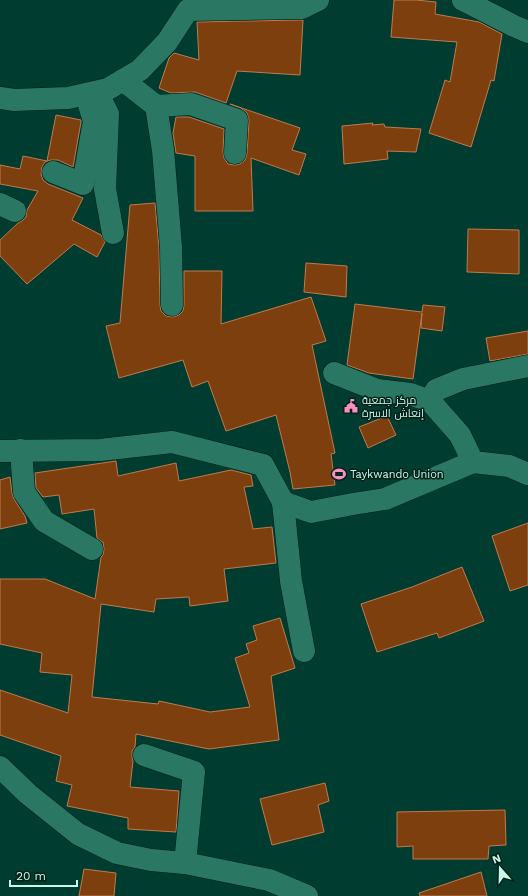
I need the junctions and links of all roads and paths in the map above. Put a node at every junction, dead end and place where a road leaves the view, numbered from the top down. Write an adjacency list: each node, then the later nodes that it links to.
1 (318, 0): 3 (street)
2 (463, 0): 4 (street)
3 (187, 5): 5 (street)
4 (528, 32)
5 (123, 80): 6 (street); 8 (street)
6 (92, 93): 7 (street); 10 (street); 11 (street)
7 (0, 98)
8 (156, 106): 9 (street); 12 (street)
9 (235, 154)
10 (53, 172)
11 (113, 233)
12 (172, 305)
13 (528, 366): 15 (street)
14 (334, 373): 15 (street)
15 (430, 401): 18 (street)
16 (21, 450): 17 (street); 20 (street); 21 (street)
17 (0, 451)
18 (473, 462): 19 (street); 20 (street)
19 (528, 474)
20 (283, 502): 22 (street)
21 (92, 549)
22 (304, 651)
23 (144, 755): 25 (street)
24 (0, 767): 25 (street)
25 (185, 863): 26 (street)
26 (307, 896)

